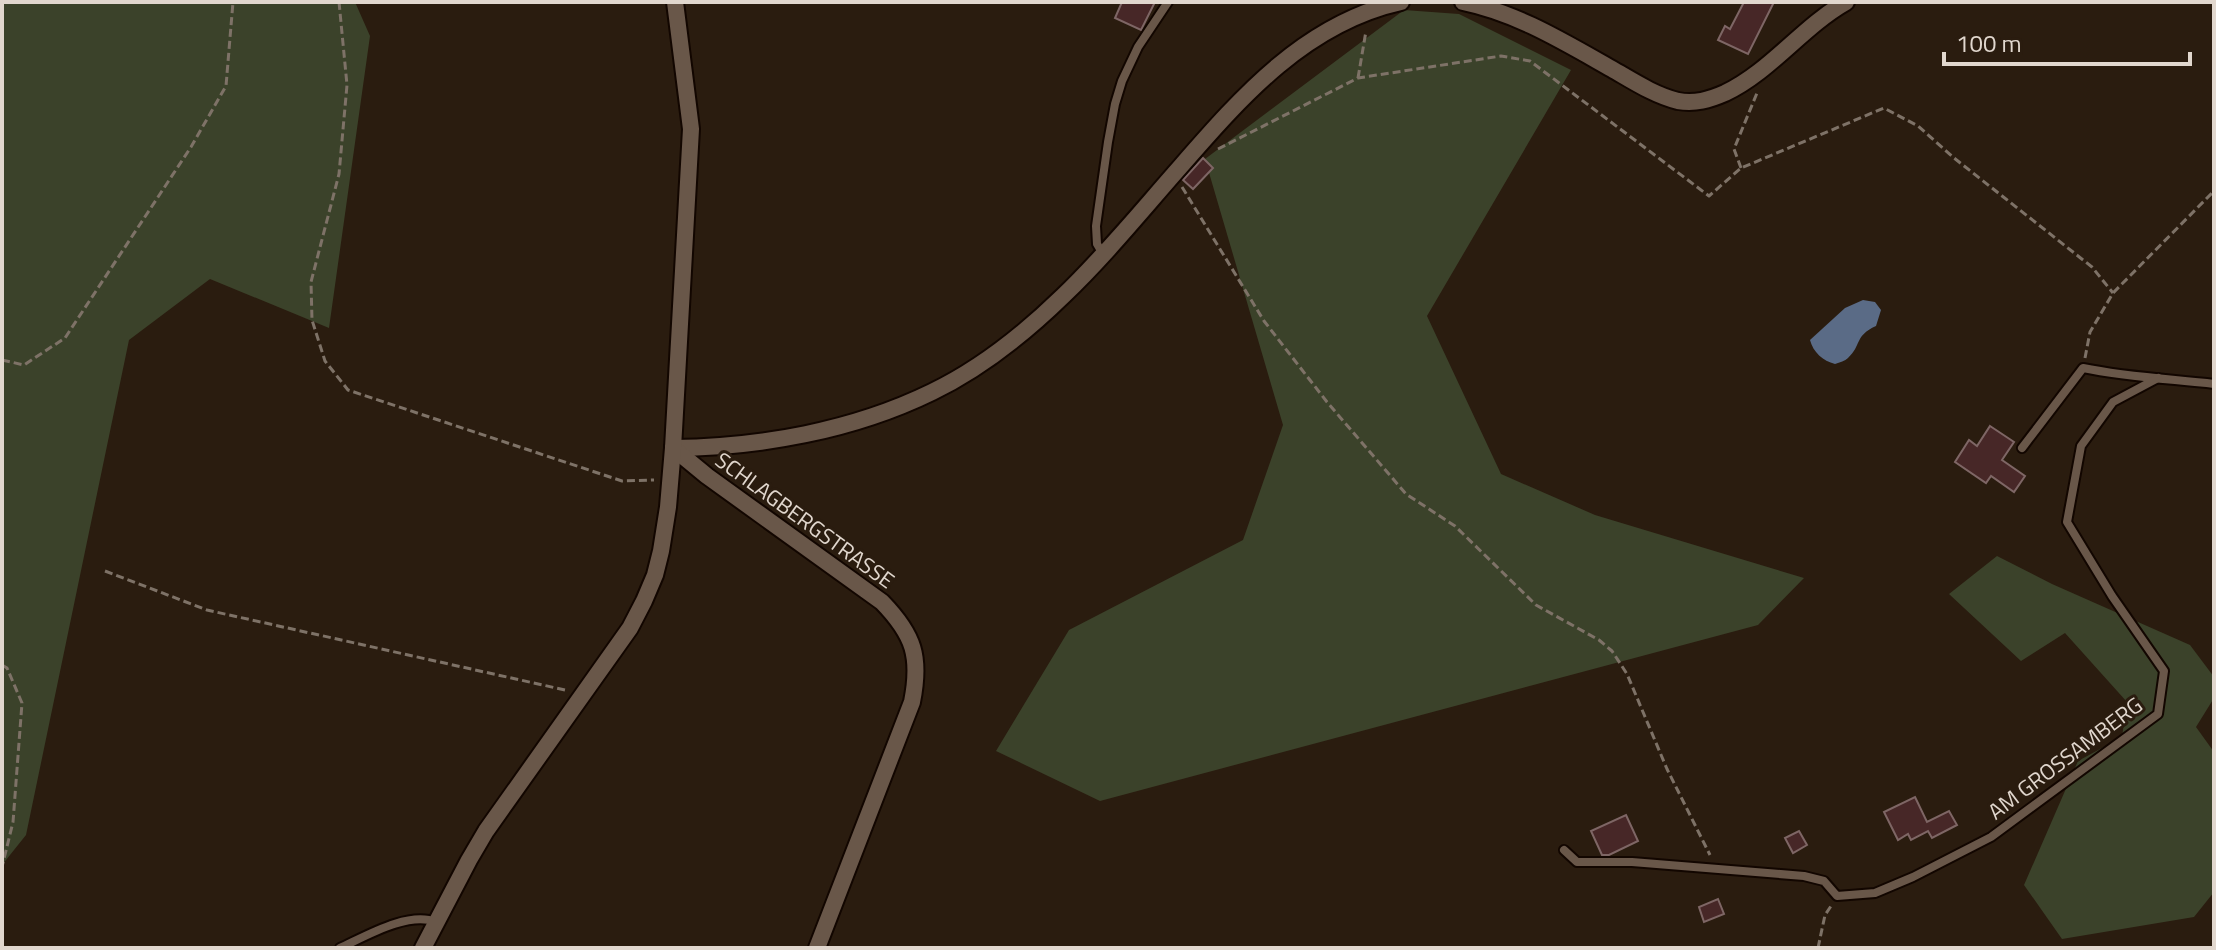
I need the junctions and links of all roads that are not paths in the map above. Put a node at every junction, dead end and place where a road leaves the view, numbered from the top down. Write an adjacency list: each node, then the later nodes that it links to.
1 (675, 2): 9 (street)
2 (1168, 2): 6 (lane)
3 (1401, 2): 6 (street, SCHLAGBERGSTRASSE)
4 (1463, 2): 5 (street)
5 (1846, 2)
6 (1103, 254): 9 (street, SCHLAGBERGSTRASSE)
7 (2158, 378): 8 (lane); 10 (lane); 11 (lane, AM GROSSAMBERG)
8 (2214, 384)
9 (673, 448): 12 (street); 15 (street, SCHLAGBERGSTRASSE)
10 (2022, 448)
11 (1564, 850)
12 (437, 922): 13 (lane); 14 (street)
13 (340, 948)
14 (423, 948)
15 (817, 948)

